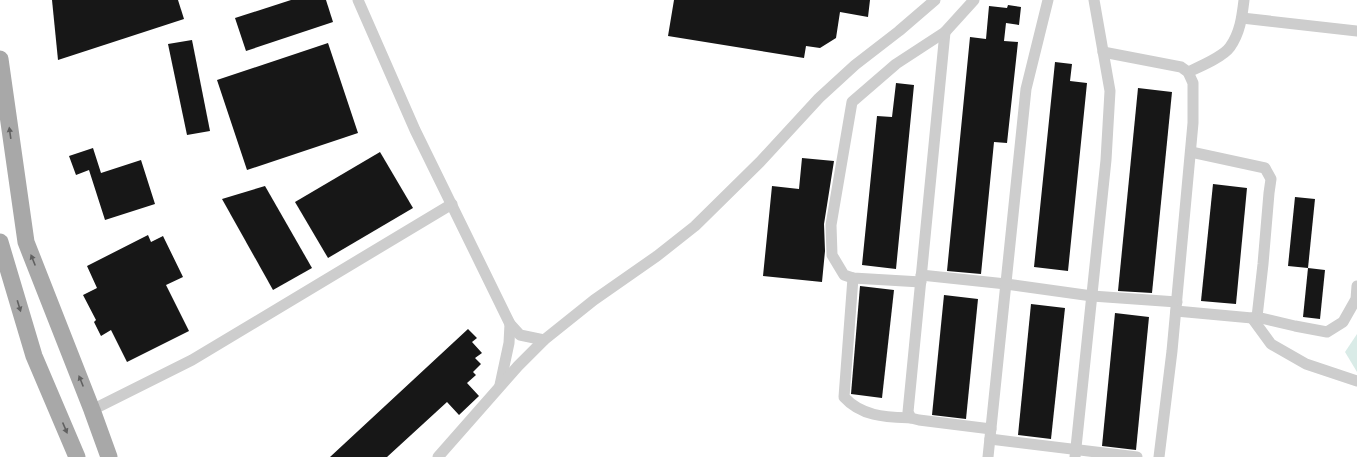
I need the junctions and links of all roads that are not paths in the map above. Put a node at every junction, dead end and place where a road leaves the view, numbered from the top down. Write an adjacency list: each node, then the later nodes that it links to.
1 (358, 0): 14 (street)
2 (935, 0): 24 (street)
3 (974, 0): 9 (street)
4 (1048, 0): 18 (street)
5 (1094, 0): 10 (street)
6 (1244, 0): 7 (street)
7 (1242, 18): 8 (street); 12 (street)
8 (1357, 31)
9 (945, 32): 16 (street); 17 (street)
10 (1103, 52): 12 (street); 20 (street)
11 (0, 59): 27 (main road, one-way to 11)
12 (1188, 72): 13 (street)
13 (1190, 152): 21 (street); 22 (street)
14 (452, 204): 23 (street); 27 (street)
15 (0, 242): 31 (main road, one-way to 31)
16 (853, 278): 17 (street); 28 (street)
17 (921, 278): 18 (street); 28 (street)
18 (1006, 284): 20 (street); 29 (street)
19 (1357, 286): 22 (street)
20 (1092, 296): 21 (street); 30 (street)
21 (1177, 306): 22 (street); 36 (street)
22 (1254, 317): 25 (street)
23 (510, 324): 24 (street); 26 (street)
24 (544, 340): 26 (street)
25 (1357, 381)
26 (500, 387): 33 (street)
27 (92, 410): 32 (main road)
28 (911, 418): 29 (street)
29 (991, 434): 30 (street); 34 (street)
30 (1076, 453): 35 (street)
31 (77, 457)
32 (109, 457)
33 (438, 457)
34 (988, 457)
35 (1138, 457)
36 (1159, 457)

